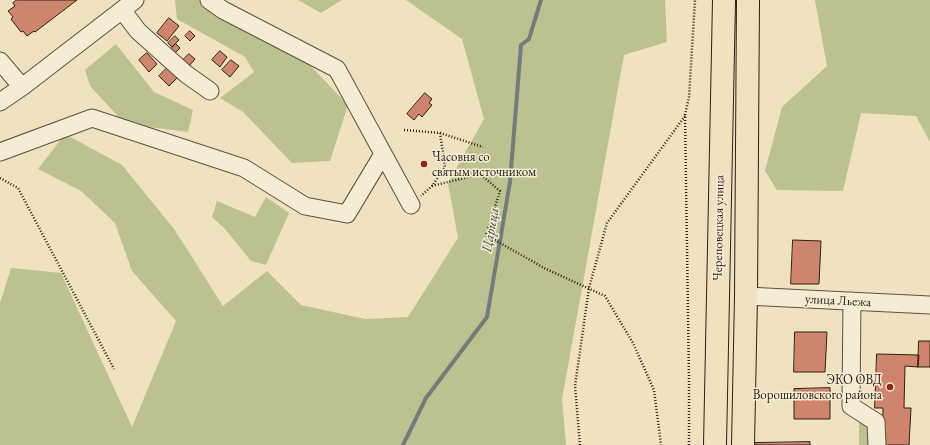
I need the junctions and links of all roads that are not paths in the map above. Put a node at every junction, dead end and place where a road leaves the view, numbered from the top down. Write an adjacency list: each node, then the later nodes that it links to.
1 (209, 0): 10 (lane)
2 (129, 5): 6 (lane); 7 (lane)
3 (724, 6): 15 (highway, Череповецкая улица)
4 (748, 8): 12 (highway, Череповецкая улица)
5 (0, 61): 6 (lane)
6 (22, 87): 8 (lane)
7 (210, 91)
8 (0, 102)
9 (0, 152): 10 (lane)
10 (383, 154): 11 (lane)
11 (411, 205)
12 (746, 296): 13 (lane, улица Льежа); 16 (highway, Череповецкая улица)
13 (852, 301): 14 (lane, улица Льежа); 17 (lane)
14 (930, 304)
15 (715, 445)
16 (743, 445)
17 (877, 445)

